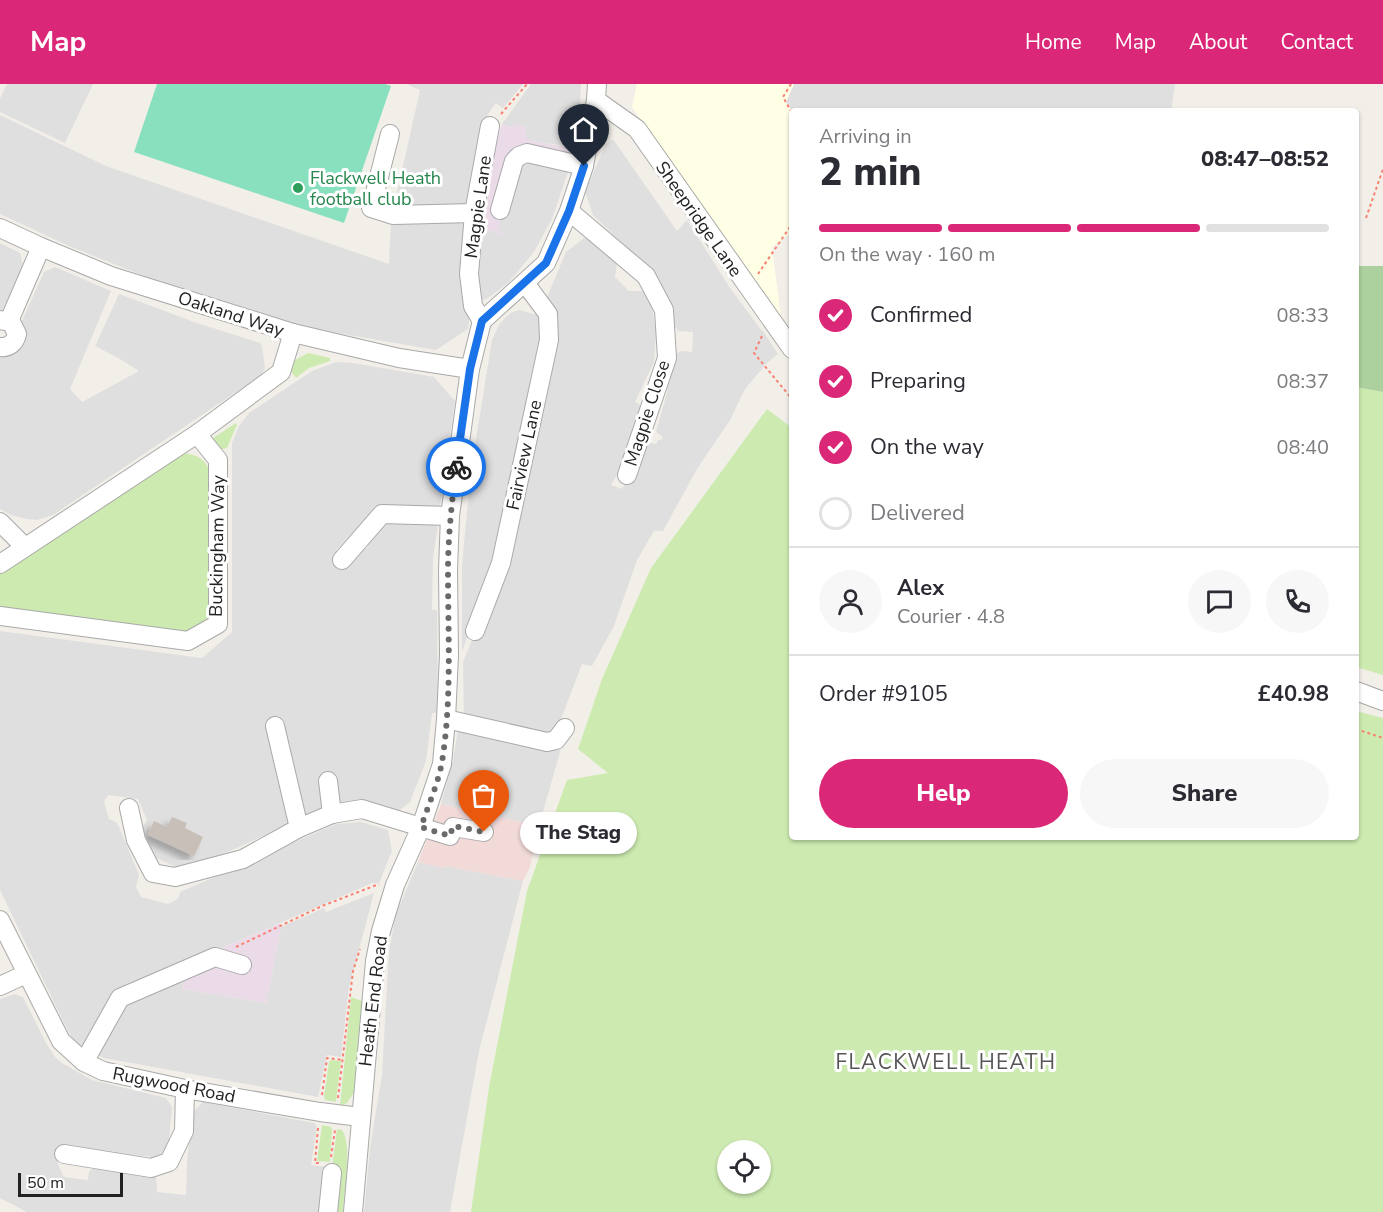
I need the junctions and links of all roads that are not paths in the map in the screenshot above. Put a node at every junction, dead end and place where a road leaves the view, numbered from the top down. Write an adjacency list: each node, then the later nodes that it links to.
1 (596, 92): 4 (street); 14 (street, Sheepridge Lane)
2 (490, 126): 7 (street, Magpie Lane)
3 (390, 135): 7 (street)
4 (584, 166): 5 (street); 6 (street)
5 (500, 210)
6 (569, 211): 10 (street); 18 (street, Magpie Close)
7 (474, 213): 12 (street, Magpie Lane)
8 (0, 228): 9 (street, Oakland Way)
9 (41, 247): 11 (street); 13 (street, Oakland Way)
10 (525, 283): 12 (street); 25 (street, Fairview Lane)
11 (5, 321): 15 (street)
12 (482, 321): 16 (street, Heath End Road)
13 (293, 333): 16 (street, Oakland Way); 17 (street)
14 (789, 345)
15 (0, 347)
16 (470, 369): 19 (street, Heath End Road)
17 (197, 434): 21 (street); 24 (street, Buckingham Way)
18 (627, 475)
19 (450, 516): 22 (street); 28 (street, Heath End Road)
20 (0, 522): 21 (street)
21 (24, 546): 23 (street)
22 (342, 560)
23 (0, 564)
24 (0, 616)
25 (475, 631)
26 (1359, 692): 27 (street)
27 (1383, 701)
28 (446, 719): 30 (street); 34 (street, Heath End Road)
29 (275, 726): 35 (street)
30 (565, 728)
31 (328, 781): 33 (street)
32 (129, 808): 35 (street)
33 (332, 814): 34 (street); 35 (street)
34 (421, 827): 36 (street); 43 (street, Heath End Road)
35 (299, 828)
36 (484, 832)
37 (0, 920): 39 (street, Rugwood Road)
38 (242, 965): 41 (street)
39 (26, 974): 40 (street); 42 (street, Rugwood Road)
40 (0, 986)
41 (88, 1055)
42 (185, 1089): 43 (street, Rugwood Road); 44 (street)
43 (360, 1117): 47 (street, Heath End Road)
44 (64, 1154)
45 (331, 1169): 46 (street)
46 (328, 1212)
47 (353, 1212)

